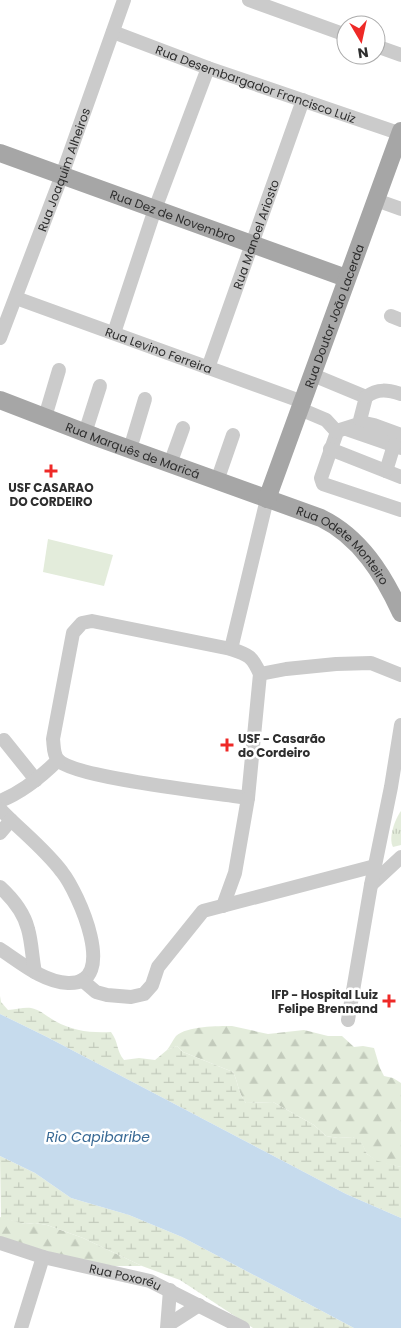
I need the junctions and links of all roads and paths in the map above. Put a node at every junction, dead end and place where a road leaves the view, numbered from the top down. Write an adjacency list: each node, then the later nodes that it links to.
1 (124, 0): 5 (street, Rua Joaquim Alheiros)
2 (249, 0): 3 (street)
3 (286, 6): 4 (street)
4 (336, 30)
5 (113, 32): 8 (street, Rua Desembargador Francisco Luiz); 12 (street, Rua Joaquim Alheiros)
6 (386, 50): 7 (street)
7 (401, 55)
8 (208, 68): 9 (street, Rua Desembargador Francisco Luiz); 14 (street)
9 (303, 100): 10 (street, Rua Desembargador Francisco Luiz); 16 (street, Rua Manoel Ariosto)
10 (401, 133): 13 (main road, Rua Doutor João Lacerda)
11 (0, 153): 12 (main road, Rua Dez de Novembro)
12 (62, 175): 14 (main road, Rua Dez de Novembro); 18 (street, Rua Joaquim Alheiros)
13 (376, 200): 15 (street); 17 (main road, Rua Doutor João Lacerda)
14 (155, 209): 16 (main road, Rua Dez de Novembro); 19 (street)
15 (401, 209)
16 (251, 244): 17 (main road, Rua Dez de Novembro); 21 (street, Rua Manoel Ariosto)
17 (346, 278): 23 (main road, Rua Doutor João Lacerda)
18 (16, 298): 19 (street, Rua Levino Ferreira); 20 (street, Rua Joaquim Alheiros)
19 (114, 333): 21 (street, Rua Levino Ferreira)
20 (0, 338)
21 (208, 368): 29 (street, Rua Levino Ferreira)
22 (59, 370): 30 (street)
23 (312, 374): 26 (street); 29 (main road, Rua Doutor João Lacerda)
24 (100, 386): 34 (street)
25 (401, 394): 26 (street)
26 (366, 397): 31 (street)
27 (0, 400): 30 (main road, Rua Marquês de Maricá)
28 (145, 400): 37 (street)
29 (302, 406): 33 (street, Rua Levino Ferreira); 43 (main road, Rua Doutor João Lacerda)
30 (45, 417): 34 (main road, Rua Marquês de Maricá)
31 (360, 422): 33 (street); 36 (street)
32 (183, 428): 39 (street)
33 (341, 430): 36 (street, Rua Levino Ferreira); 38 (street)
34 (85, 433): 37 (main road, Rua Marquês de Maricá)
35 (232, 435): 42 (street)
36 (399, 443): 40 (street)
37 (130, 449): 39 (main road, Rua Marquês de Maricá)
38 (330, 449): 40 (street); 44 (street)
39 (170, 464): 42 (main road, Rua Marquês de Maricá)
40 (386, 471): 41 (street)
41 (401, 477)
42 (217, 481): 43 (main road, Rua Marquês de Maricá)
43 (267, 499): 45 (main road, Rua Odete Monteiro); 46 (street)
44 (401, 510)
45 (401, 613)
46 (231, 649): 47 (street); 51 (street)
47 (260, 674): 48 (street); 54 (street)
48 (401, 675)
49 (401, 725): 56 (street)
50 (4, 740): 52 (street)
51 (58, 760): 52 (street); 54 (street)
52 (36, 780): 55 (street)
53 (401, 796): 56 (street)
54 (248, 798): 64 (street)
55 (0, 801)
56 (388, 804): 61 (street)
57 (0, 810): 58 (street)
58 (11, 820): 59 (street); 67 (street)
59 (0, 833)
60 (401, 857): 62 (street)
61 (375, 866): 62 (street); 64 (street)
62 (371, 885): 68 (street)
63 (0, 887): 66 (street)
64 (223, 906): 67 (street)
65 (0, 949): 66 (street)
66 (35, 972): 67 (street)
67 (82, 980)
68 (348, 1020)
69 (0, 1243): 70 (street, Rua Poxoréu)
70 (43, 1257): 71 (street, Rua Poxoréu); 74 (street)
71 (170, 1290): 72 (street, Rua Poxoréu); 73 (street)
72 (199, 1305): 73 (street); 75 (street, Rua Poxoréu)
73 (168, 1326)
74 (21, 1328)
75 (243, 1328)

